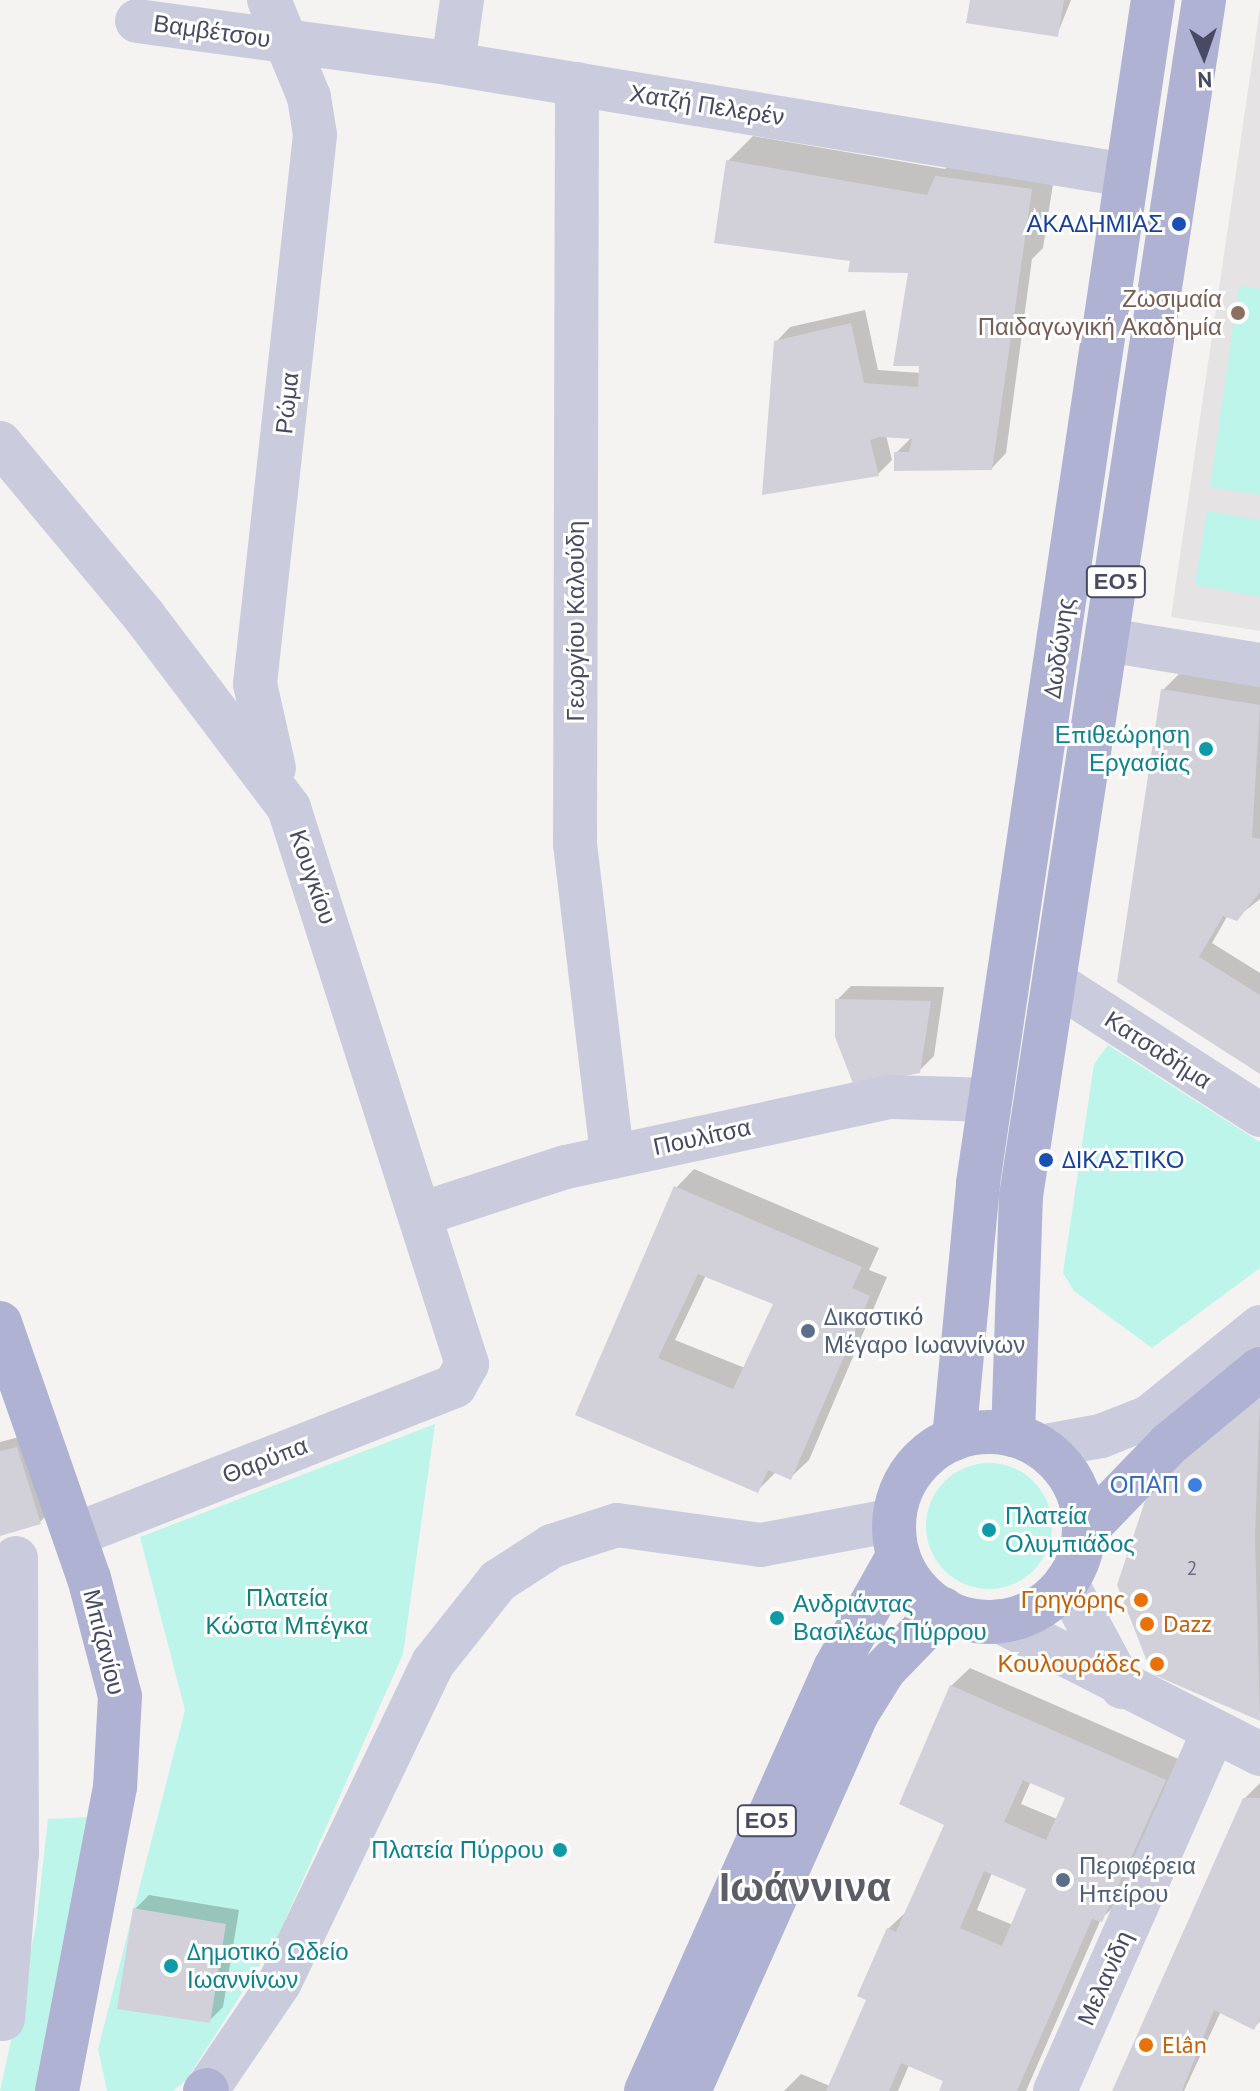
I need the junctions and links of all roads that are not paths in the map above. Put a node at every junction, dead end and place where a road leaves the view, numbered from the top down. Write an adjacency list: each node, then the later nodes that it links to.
1 (269, 0): 6 (street, Ρώμα)
2 (462, 0): 7 (street)
3 (1153, 0): 9 (main road, Δωδώνης / ΕΟ5)
4 (1204, 0): 11 (main road, Δωδώνης / ΕΟ5)
5 (137, 21): 6 (street, Βαμβέτσου)
6 (287, 41): 7 (street, Χατζή Πελερέν); 13 (street, Ρώμα)
7 (453, 64): 8 (street, Χατζή Πελερέν)
8 (577, 84): 9 (street, Χατζή Πελερέν); 17 (street, Γεωργίου Καλούδη)
9 (1126, 175): 15 (main road, Δωδώνης / ΕΟ5)
10 (0, 443): 13 (street, Κουγκίου)
11 (1107, 640): 12 (street); 14 (main road, Δωδώνης / ΕΟ5)
12 (1260, 665)
13 (289, 808): 18 (street, Κουγκίου)
14 (1057, 984): 16 (street, Κατσαδήμα); 24 (main road, Δωδώνης / ΕΟ5)
15 (990, 1100): 17 (street, Πουλίτσα); 23 (main road, Δωδώνης / ΕΟ5)
16 (1260, 1115)
17 (612, 1156): 18 (street, Πουλίτσα)
18 (421, 1214): 22 (street, Κουγκίου)
19 (0, 1323): 26 (main road, Μπιζανίου)
20 (1260, 1327): 24 (street)
21 (1260, 1369): 25 (main road)
22 (455, 1386): 26 (street, Θαρύπα)
23 (954, 1439): 24 (main road); 27 (main road, ΕΟ5)
24 (1027, 1441): 25 (main road)
25 (1084, 1532): 29 (main road)
26 (74, 1535): 36 (main road, Μπιζανίου)
27 (896, 1538): 30 (main road); 37 (street); 38 (main road, ΕΟ5)
28 (16, 1558): 35 (street)
29 (1066, 1582): 31 (main road); 32 (street)
30 (943, 1609): 31 (main road); 39 (main road, ΕΟ5)
31 (999, 1621): 32 (street)
32 (1122, 1687): 33 (street)
33 (1213, 1733): 34 (street); 40 (street, Μελανίδη)
34 (1260, 1754)
35 (1, 2024)
36 (61, 2082)
37 (206, 2091)
38 (646, 2091)
39 (689, 2091)
40 (1055, 2091)

